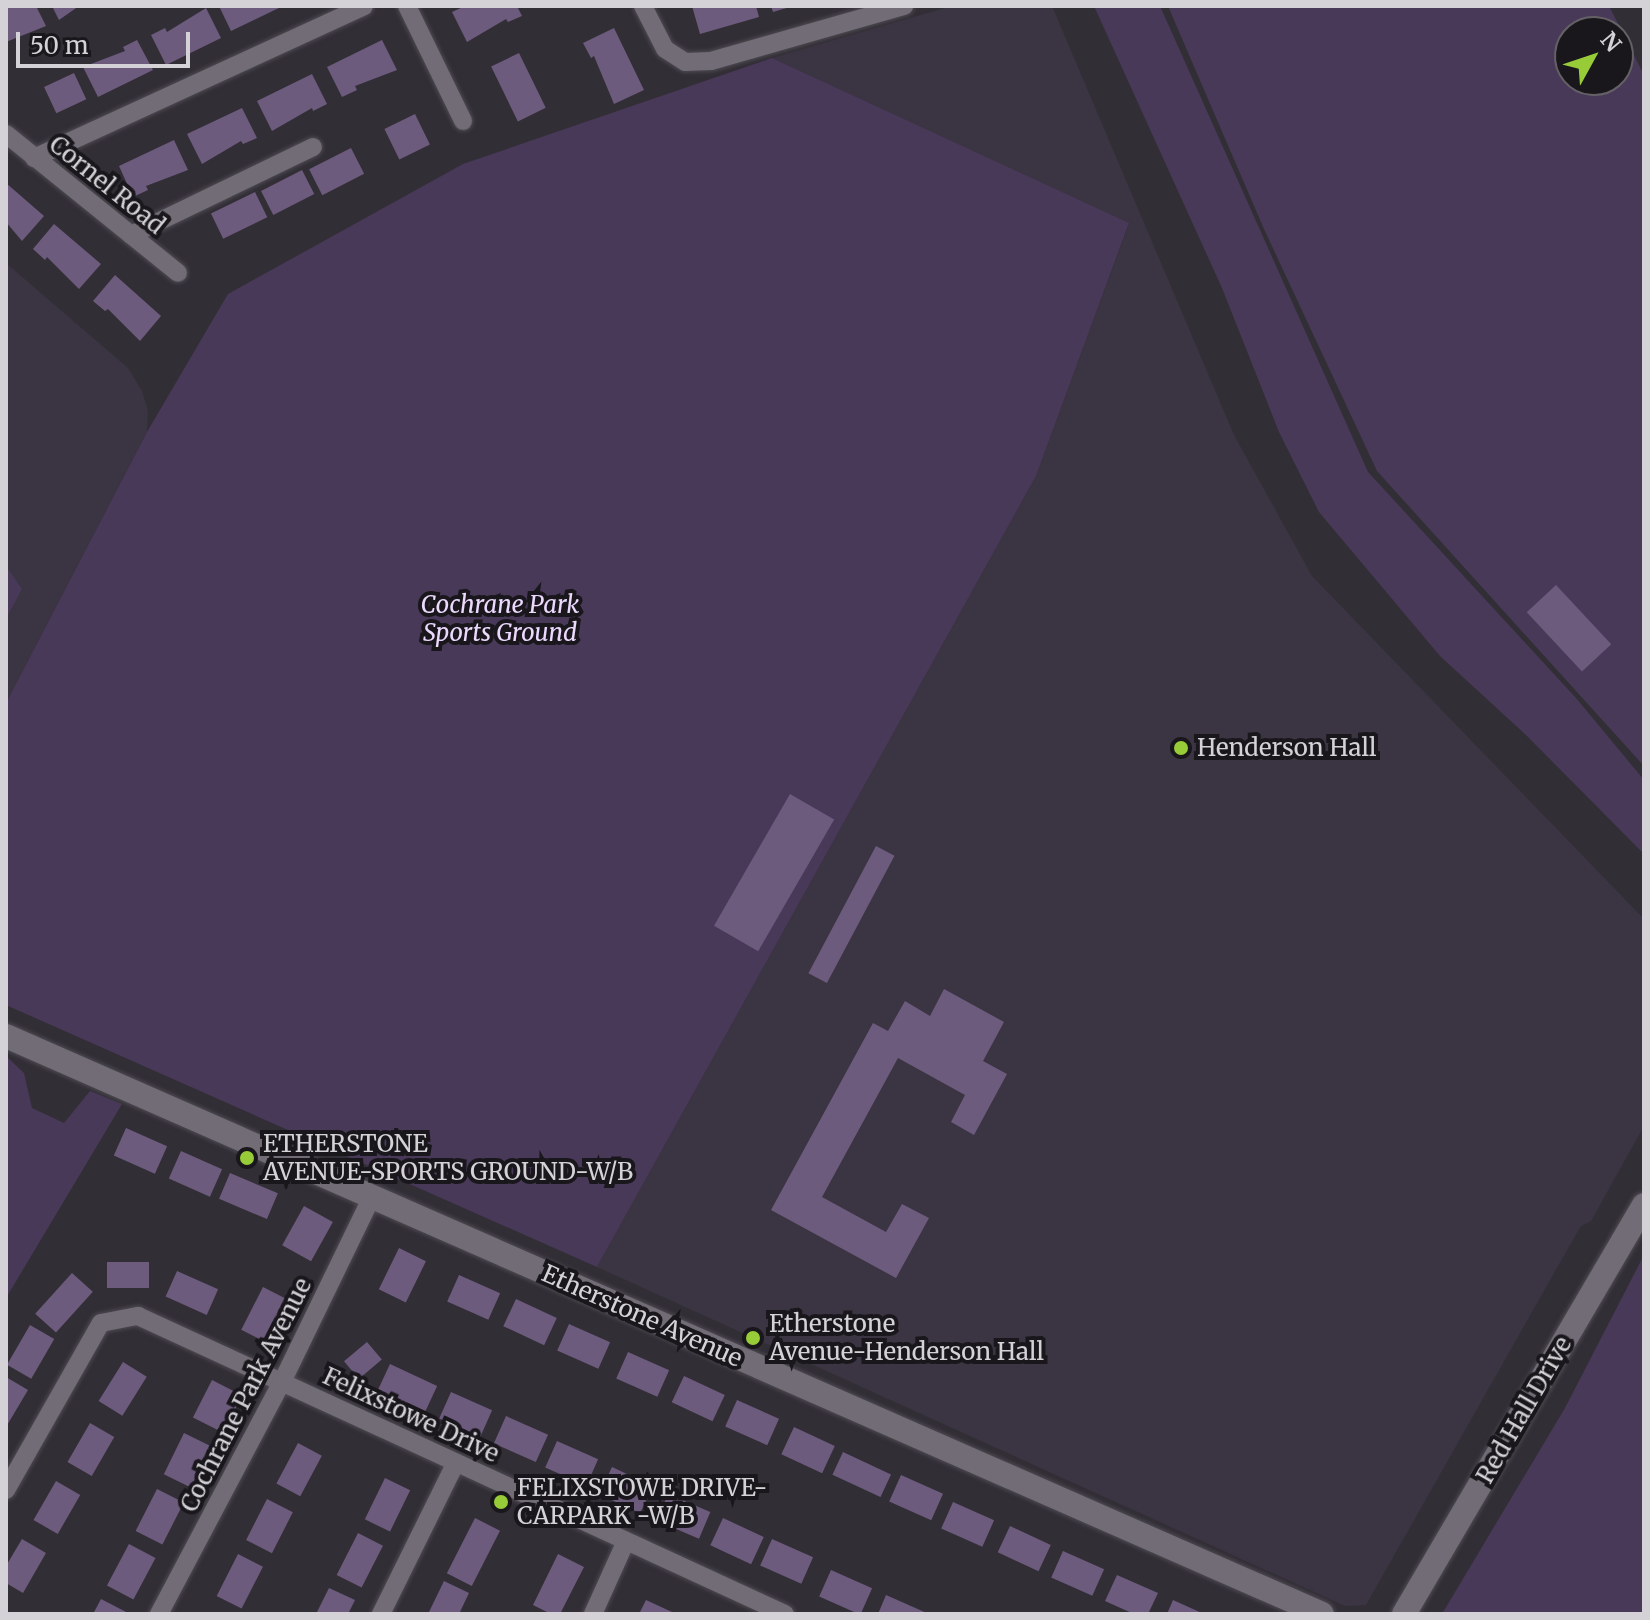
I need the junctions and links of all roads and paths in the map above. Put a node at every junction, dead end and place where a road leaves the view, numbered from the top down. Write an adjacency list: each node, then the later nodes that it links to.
1 (364, 6): 8 (street)
2 (407, 6): 5 (street)
3 (643, 6): 4 (street)
4 (904, 6)
5 (463, 121)
6 (6, 134): 8 (street, Cornel Road)
7 (313, 147): 9 (street)
8 (34, 158): 9 (street, Cornel Road)
9 (131, 235): 10 (street, Cornel Road)
10 (178, 273)
11 (6, 1036): 12 (street, Etherstone Avenue)
12 (372, 1197): 14 (street, Cochrane Park Avenue); 22 (street, Etherstone Avenue)
13 (1644, 1205): 23 (street, Red Hall Drive)
14 (282, 1382): 15 (street, Felixstowe Drive); 16 (street, Felixstowe Drive); 18 (street, Cochrane Park Avenue)
15 (456, 1462): 17 (street, Felixstowe Drive); 19 (street)
16 (6, 1490)
17 (626, 1541): 20 (street); 21 (street, Felixstowe Drive)
18 (159, 1614)
19 (381, 1614)
20 (593, 1614)
21 (785, 1614)
22 (1322, 1614)
23 (1404, 1614)

